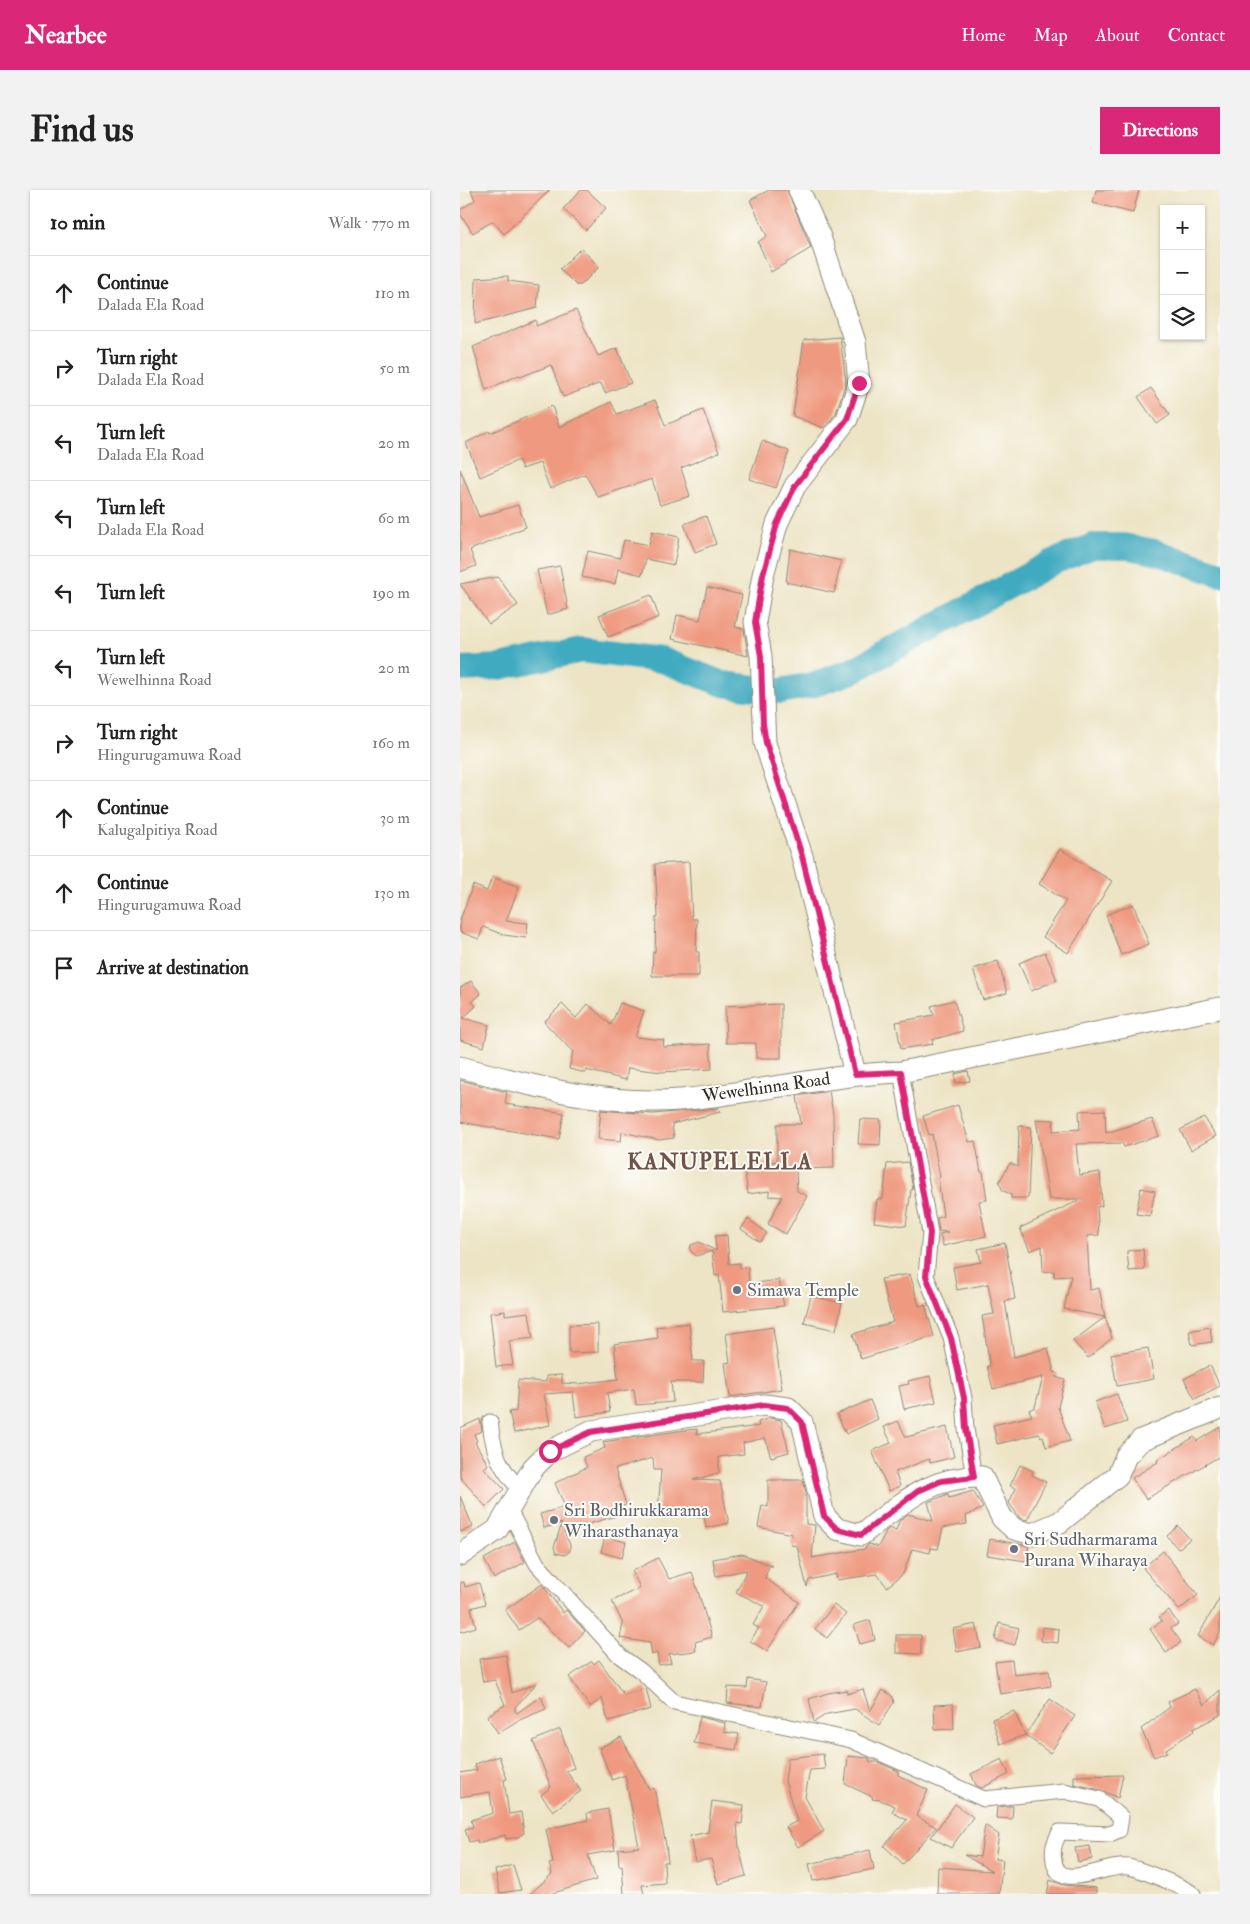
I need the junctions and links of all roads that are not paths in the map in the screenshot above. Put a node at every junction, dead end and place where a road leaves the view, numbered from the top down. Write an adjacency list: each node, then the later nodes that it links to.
1 (798, 190): 5 (street)
2 (1220, 1008): 4 (street, Wewelhinna Road)
3 (460, 1067): 5 (street, Wewelhinna Road)
4 (901, 1072): 5 (street, Wewelhinna Road); 8 (street)
5 (855, 1074)
6 (1220, 1408): 8 (street)
7 (490, 1422): 9 (street)
8 (974, 1477): 9 (street)
9 (521, 1491): 10 (street)
10 (510, 1512): 11 (street); 12 (street)
11 (460, 1555)
12 (1193, 1894)

